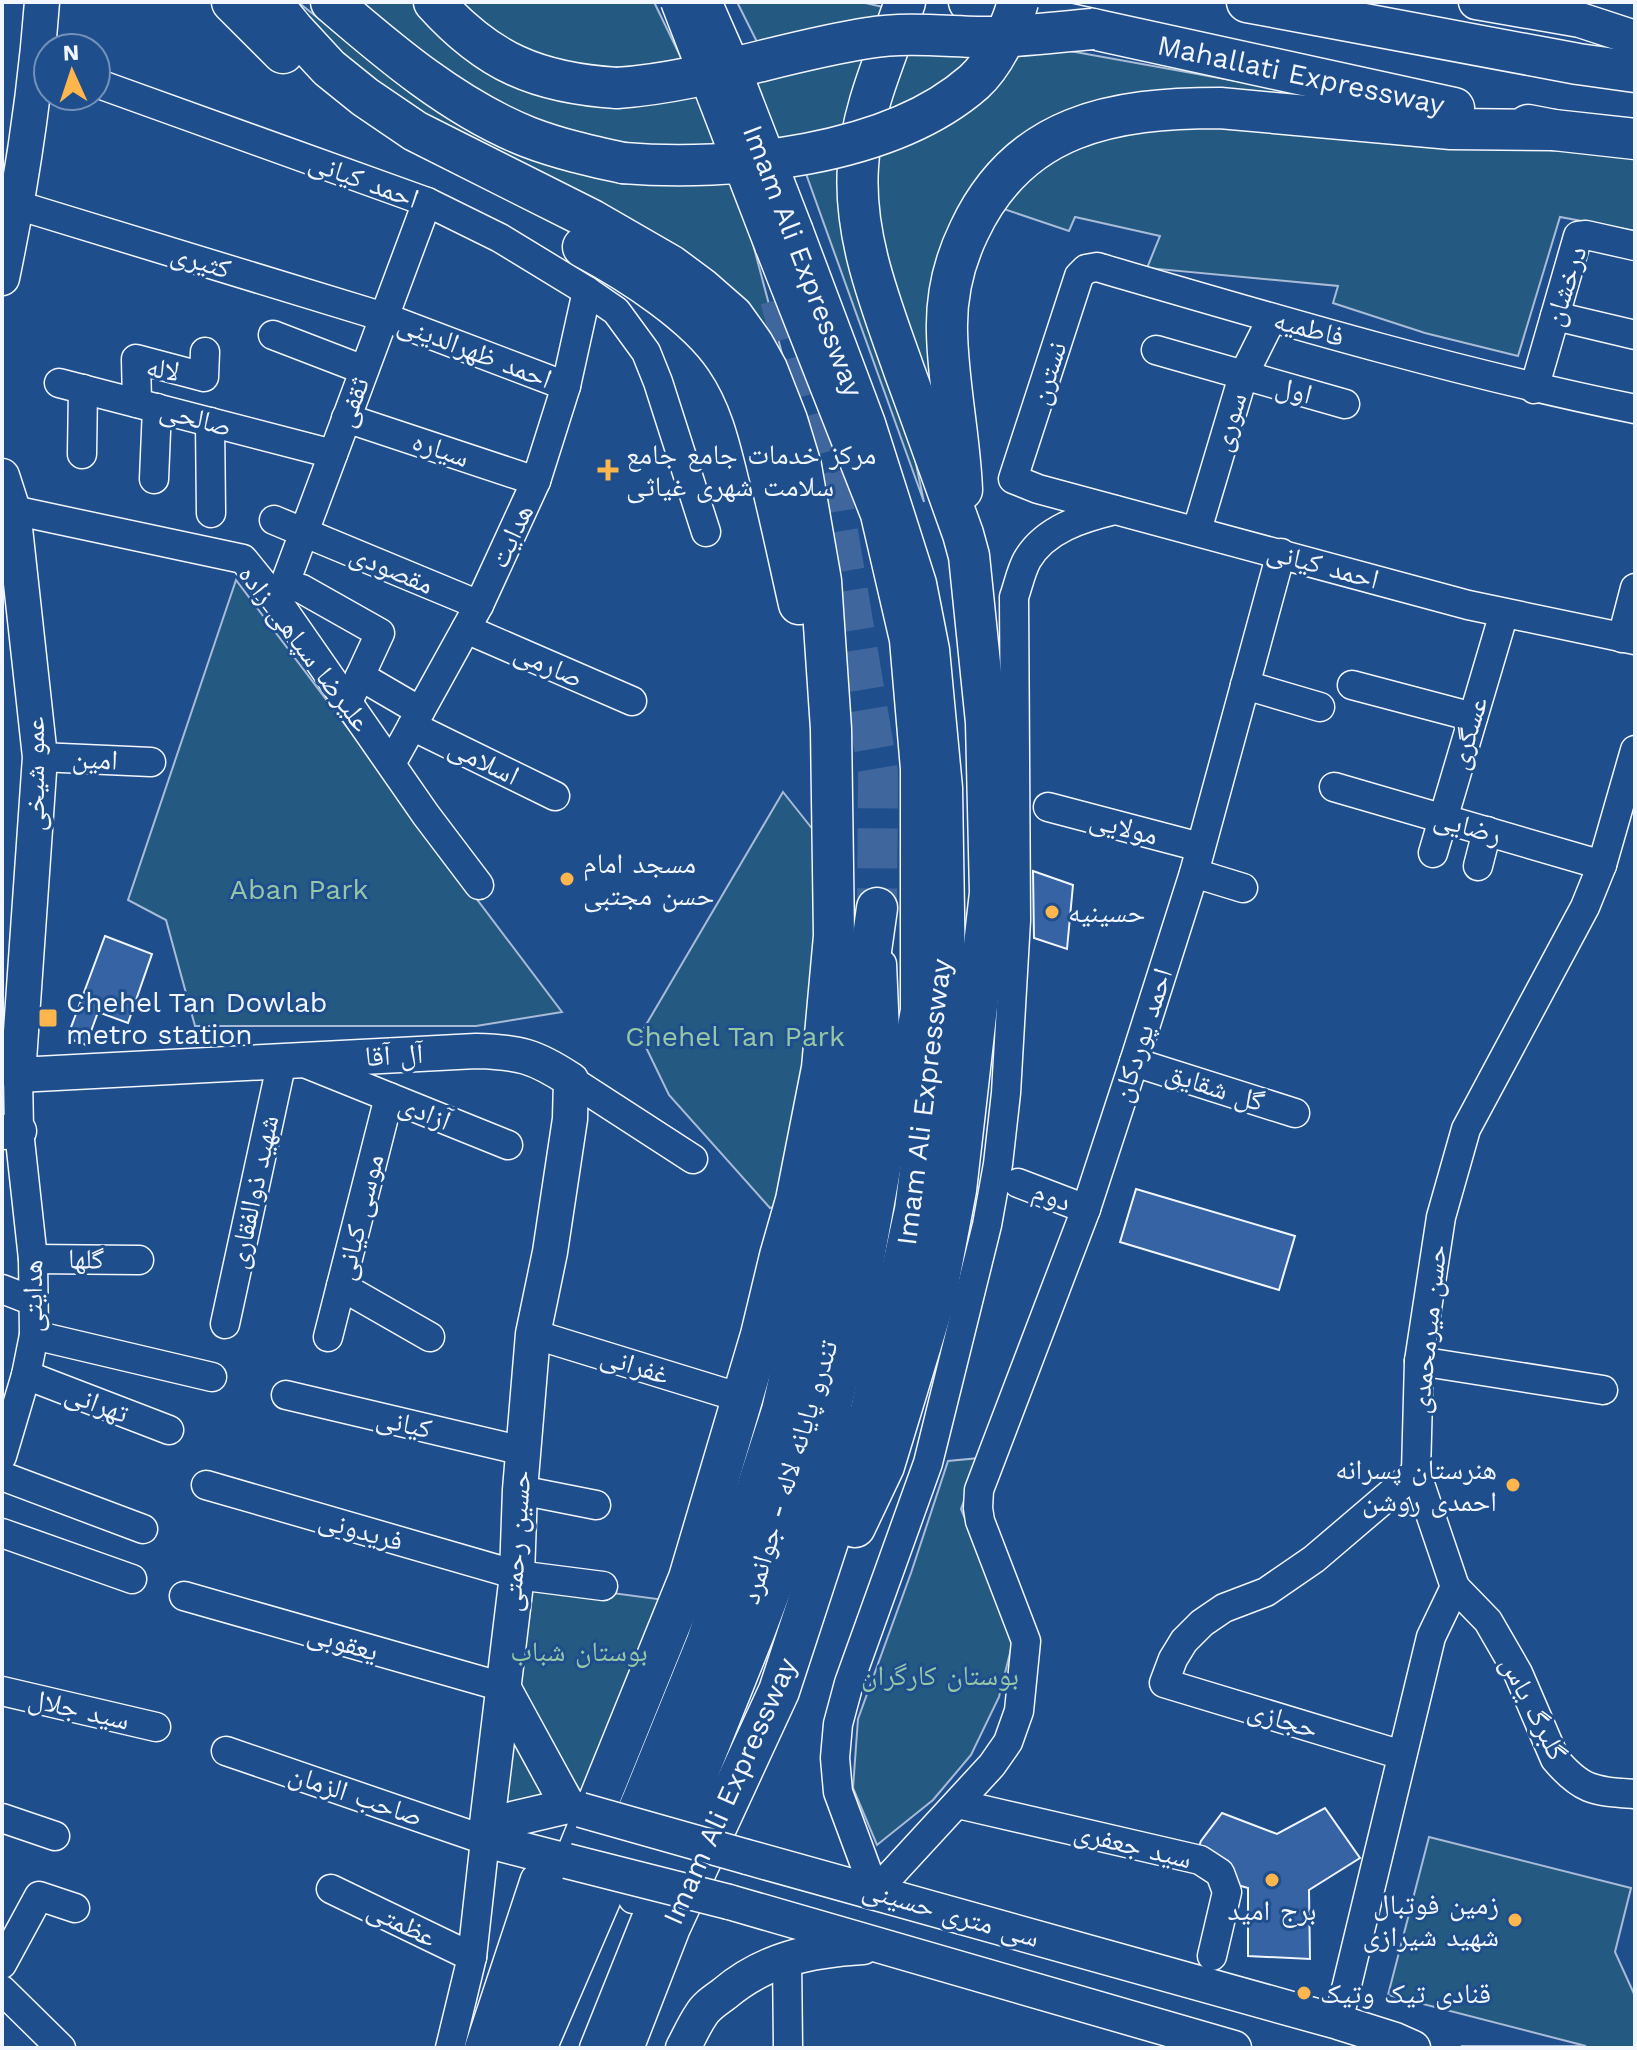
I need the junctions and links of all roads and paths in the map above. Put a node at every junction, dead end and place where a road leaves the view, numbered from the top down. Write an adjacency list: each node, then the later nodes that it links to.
1 (42, 2): 15 (main road)
2 (232, 2): 76 (highway)
3 (271, 2): 76 (highway)
4 (331, 2): 10 (highway, bridge)
5 (434, 2): 16 (highway, bridge)
6 (675, 2): 25 (street, bridge)
7 (701, 2): 25 (highway, Imam Ali Expressway, bridge)
8 (905, 2): 59 (highway)
9 (969, 2): 16 (highway, Mahallati Expressway, bridge)
10 (1018, 2)
11 (1247, 2): 18 (highway)
12 (1476, 2): 14 (main road)
13 (1530, 2): 14 (street)
14 (1580, 20): 17 (main road)
15 (42, 32)
16 (1109, 32): 21 (highway, Mahallati Expressway)
17 (1635, 38)
18 (1635, 72)
19 (112, 89): 23 (street, احمد کیانی)
20 (34, 112): 24 (main road)
21 (1554, 130): 22 (highway, Mahallati Expressway); 59 (highway)
22 (1635, 139)
23 (427, 202): 29 (street, احمد کیانی); 31 (street, ثقفی)
24 (17, 205): 28 (main road); 31 (street, کثیری)
25 (781, 239): 138 (highway, Imam Ali Expressway); 166 (street)
26 (1635, 246): 30 (street, درخشان)
27 (1086, 269): 32 (street, فاطمیه); 50 (street, نسترن)
28 (2, 278)
29 (587, 291): 39 (street, هدایت); 58 (street, احمد کیانی)
30 (1555, 316): 34 (street); 40 (street, درخشان)
31 (384, 317): 37 (street, ثقفی); 39 (street, احمد ظهرالدینی)
32 (1272, 318): 38 (street, سوری); 40 (street, فاطمیه)
33 (273, 335): 37 (street)
34 (1635, 335)
35 (1156, 350): 38 (street)
36 (205, 352): 42 (street, لاله)
37 (364, 370): 44 (street, ثقفی)
38 (1243, 376): 41 (street, اول); 56 (street, سوری)
39 (566, 386): 51 (street, هدایت)
40 (1534, 389): 43 (street, فاطمیه)
41 (1345, 404)
42 (147, 406): 45 (street, صالحی); 46 (street, صالحی); 49 (street)
43 (1635, 409)
44 (346, 418): 47 (street, ثقفی); 51 (street, سیاره)
45 (210, 422): 47 (street, صالحی); 54 (street)
46 (82, 454)
47 (333, 454): 57 (street, ثقفی)
48 (2, 476): 52 (main road, عمو شیخی)
49 (154, 479)
50 (1013, 479): 53 (street, احمد کیانی)
51 (536, 481): 64 (street, هدایت)
52 (13, 510): 62 (street, علیرضا سپاهی زاده); 78 (main road, عمو شیخی)
53 (1115, 510): 56 (street, احمد کیانی); 65 (street)
54 (211, 513)
55 (274, 520): 57 (street, مقصودی)
56 (1197, 530): 60 (street, احمد کیانی)
57 (304, 532): 62 (street, ثقفی); 64 (street, مقصودی)
58 (706, 532)
59 (963, 534): 75 (highway)
60 (1281, 553): 63 (street, احمد کیانی); 68 (street, احمد پوردکان)
61 (1635, 588): 66 (street)
62 (281, 593): 67 (street); 71 (street, علیرضا سپاهی زاده)
63 (1504, 613): 66 (street, احمد کیانی); 73 (street, عسگری)
64 (473, 617): 70 (street, صارمی); 74 (street, هدایت)
65 (1014, 639): 75 (street); 150 (street)
66 (1628, 639)
67 (360, 676): 71 (street); 74 (street, اسلامی)
68 (1245, 685): 72 (street); 87 (street, احمد پوردکان)
69 (1352, 685): 73 (street)
70 (632, 701)
71 (348, 702): 80 (street, علیرضا سپاهی زاده)
72 (1320, 707)
73 (1473, 717): 84 (street, عسگری)
74 (416, 718): 80 (street, هدایت); 82 (street, اسلامی)
75 (986, 722): 138 (highway)
76 (831, 729): 163 (highway)
77 (1635, 750): 88 (street, حسن میرمحمدی)
78 (40, 757): 79 (street, امین); 95 (main road, عمو شیخی)
79 (151, 762)
80 (391, 764): 90 (street, علیرضا سپاهی زاده)
81 (1334, 787): 84 (street, رضایی)
82 (555, 796)
83 (1048, 807): 87 (street, مولایی)
84 (1442, 818): 85 (street, رضایی); 86 (street, عسگری)
85 (1487, 831): 88 (street, رضایی); 89 (street)
86 (1433, 853)
87 (1197, 860): 91 (street, مولایی); 94 (street, احمد پوردکان)
88 (1602, 865): 114 (street, حسن میرمحمدی)
89 (1478, 866)
90 (479, 885)
91 (1243, 888)
92 (876, 912): 164 (highway); 165 (street, تندرو پایانه لاله - جوانمرد)
93 (290, 1061): 95 (main road, آل آقا); 96 (main road, آل آقا); 97 (street, آزادی); 109 (street, شهید ذوالفقاری)
94 (1134, 1062): 98 (street, گل شقایق); 103 (street, احمد پوردکان)
95 (18, 1075): 99 (street, هدایتی)
96 (571, 1080): 101 (street, آل آقا); 110 (main road, حسین رحمتی)
97 (389, 1097): 100 (street, آزادی); 106 (street, موسی کیانی)
98 (1295, 1113)
99 (11, 1132): 104 (street, هدایتی)
100 (508, 1145)
101 (693, 1159)
102 (1018, 1183): 103 (street, دوم)
103 (1086, 1209): 143 (street, احمد پوردکان)
104 (33, 1259): 105 (street, گلها); 108 (street, هدایتی)
105 (139, 1260)
106 (341, 1286): 112 (street, موسی کیانی); 113 (street)
107 (2, 1289): 108 (street)
108 (33, 1301): 111 (street, هدایتی)
109 (225, 1324)
110 (533, 1334): 119 (street, غفرانی); 122 (main road, حسین رحمتی)
111 (34, 1335): 115 (street, هدایتی); 116 (street)
112 (328, 1337)
113 (430, 1337)
114 (1419, 1361): 117 (street); 124 (street, حسن میرمحمدی)
115 (26, 1375): 120 (street, هدایتی); 121 (street, تهرانی)
116 (212, 1377)
117 (1603, 1390)
118 (286, 1395): 122 (street, کیانی)
119 (738, 1397)
120 (9, 1400): 123 (street, هدایتی)
121 (169, 1430)
122 (523, 1451): 127 (main road, حسین رحمتی)
123 (2, 1456)
124 (1416, 1472): 134 (street, حسن میرمحمدی); 141 (street, حجازی)
125 (2, 1476): 129 (street)
126 (206, 1485): 131 (street, فریدونی)
127 (520, 1490): 128 (street); 131 (main road, حسین رحمتی)
128 (596, 1505)
129 (143, 1529)
130 (2, 1533): 132 (street)
131 (517, 1575): 133 (street, فریدونی); 136 (main road, حسین رحمتی)
132 (132, 1579)
133 (603, 1586)
134 (1455, 1587): 141 (street); 142 (street, گلبرگ یاس)
135 (184, 1596): 136 (street, یعقوبی)
136 (503, 1687): 144 (main road); 146 (main road, حسین رحمتی)
137 (2, 1691): 139 (street, سید جلال)
138 (779, 1691): 167 (highway, Imam Ali Expressway)
139 (156, 1727)
140 (226, 1751): 146 (street, صاحب الزمان)
141 (1402, 1755): 158 (street)
142 (1635, 1794)
143 (958, 1804): 150 (street); 153 (street, سید جعفری)
144 (574, 1808): 146 (main road, سی متری حسینی); 150 (main road, سی متری حسینی, bridge)
145 (2, 1818): 147 (street)
146 (486, 1832): 148 (main road, سی متری حسینی); 154 (street, حسین رحمتی)
147 (55, 1836)
148 (563, 1860): 152 (main road, سی متری حسینی, bridge); 162 (street)
149 (331, 1889): 154 (street, عظمتی)
150 (875, 1892): 158 (main road, سی متری حسینی)
151 (75, 1908): 156 (street)
152 (885, 1946): 155 (main road); 159 (main road, سی متری حسینی)
153 (1212, 1956)
154 (472, 1957): 161 (street, حسین رحمتی)
155 (787, 1957): 168 (main road); 169 (street)
156 (2, 1964)
157 (2, 1990): 160 (street)
158 (1338, 2022): 171 (main road, سی متری حسینی)
159 (1176, 2040): 170 (main road, سی متری حسینی)
160 (61, 2048)
161 (450, 2048)
162 (479, 2048)
163 (505, 2048)
164 (536, 2048)
165 (574, 2048)
166 (594, 2048)
167 (623, 2048)
168 (683, 2048)
169 (789, 2048)
170 (1234, 2048)
171 (1413, 2048)

